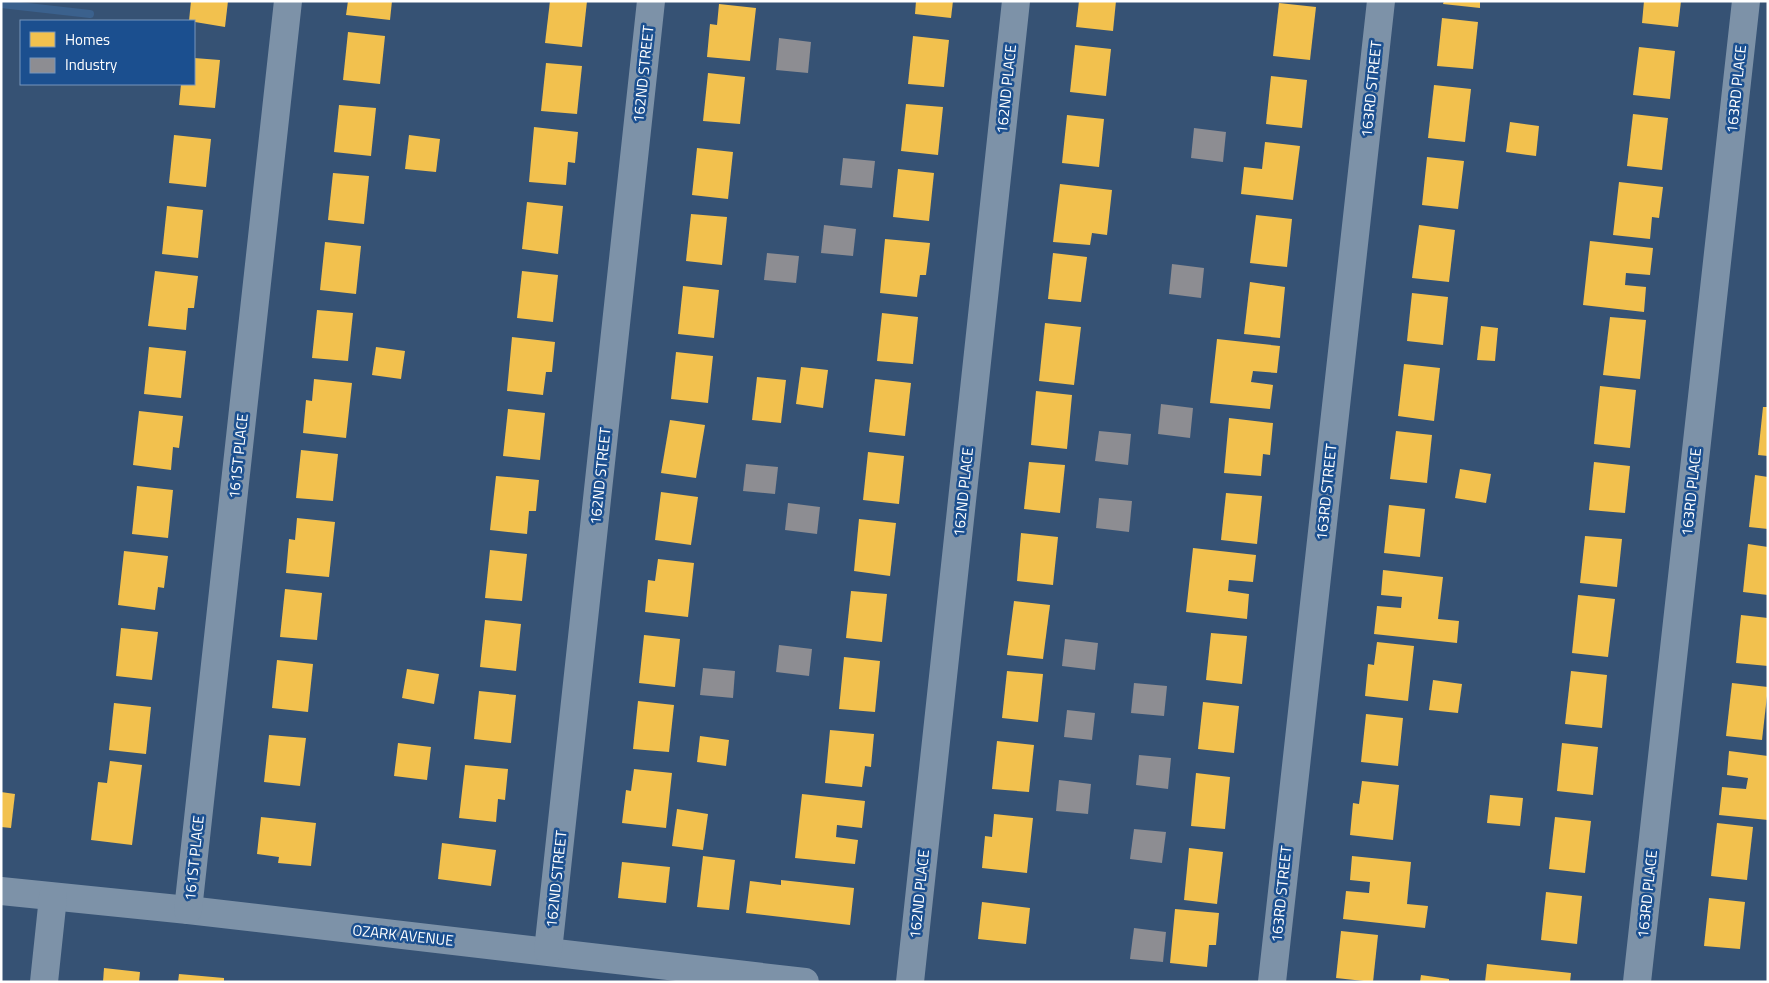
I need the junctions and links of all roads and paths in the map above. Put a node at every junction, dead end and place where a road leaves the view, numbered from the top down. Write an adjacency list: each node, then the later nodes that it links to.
1 (288, 1): 8 (street, 161ST PLACE)
2 (651, 1): 9 (street, 162ND STREET)
3 (1016, 1): 12 (street, 162ND PLACE)
4 (1381, 1): 13 (street, 163RD STREET)
5 (1746, 1): 14 (street, 163RD PLACE)
6 (1, 891): 7 (street, OZARK AVENUE)
7 (54, 897): 8 (street, OZARK AVENUE); 10 (street)
8 (188, 910): 9 (street, OZARK AVENUE)
9 (548, 951): 11 (street, OZARK AVENUE)
10 (44, 982)
11 (805, 982)
12 (910, 982)
13 (1272, 982)
14 (1637, 982)

